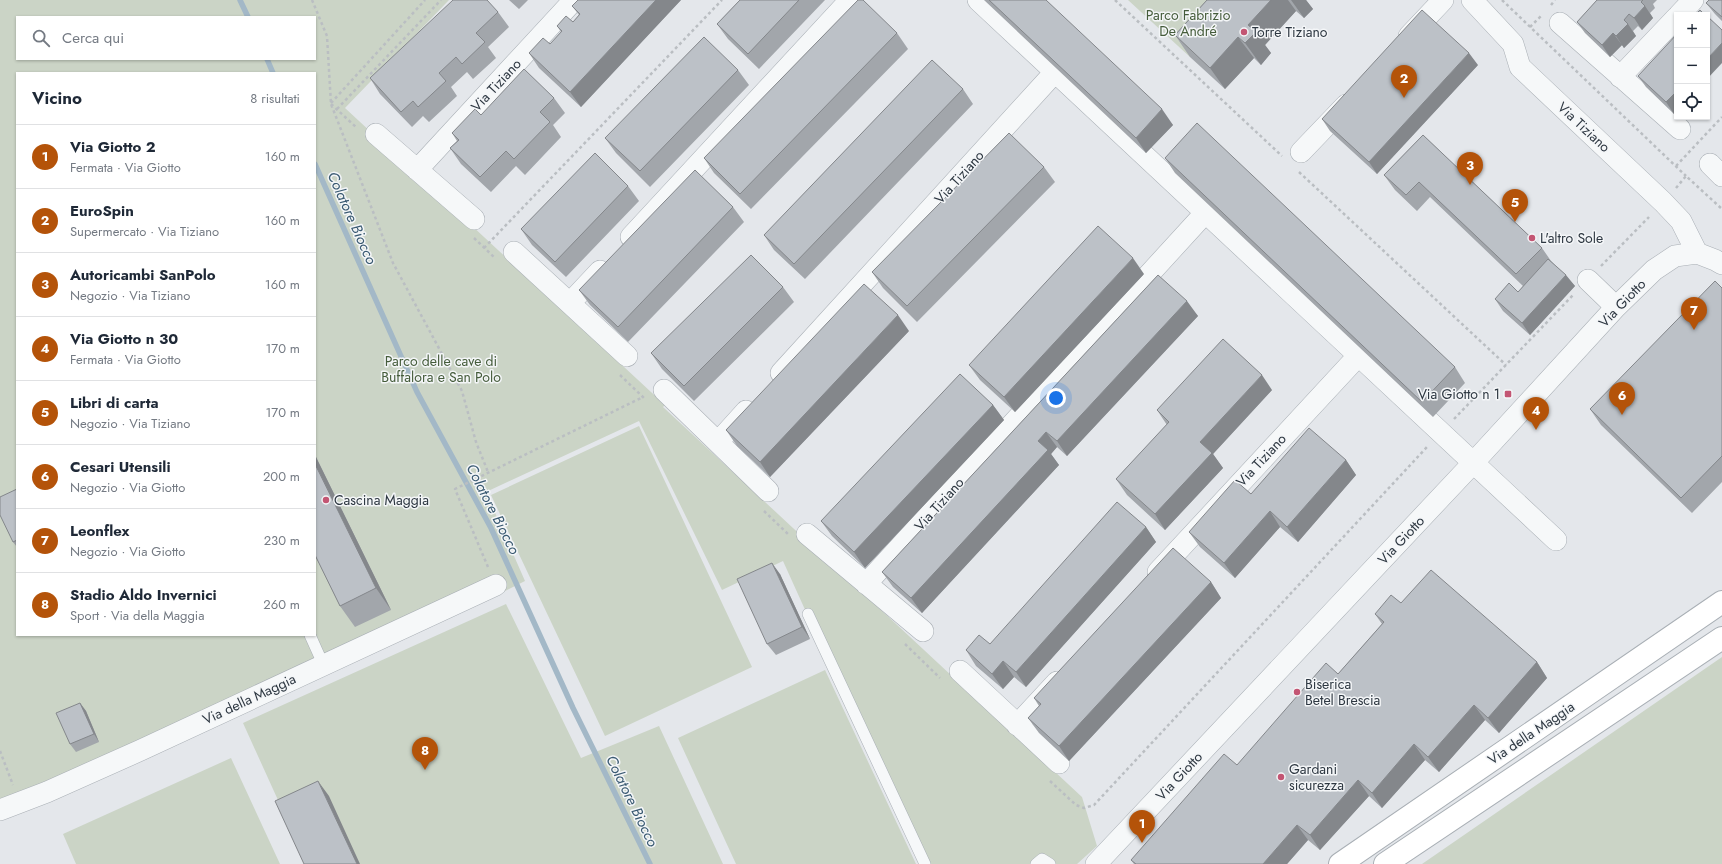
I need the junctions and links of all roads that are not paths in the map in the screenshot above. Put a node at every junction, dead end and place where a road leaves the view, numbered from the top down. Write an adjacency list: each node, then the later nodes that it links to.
1 (574, 0): 17 (street, Via Tiziano)
2 (850, 0): 24 (street)
3 (978, 0): 11 (street)
4 (1443, 0): 10 (street)
5 (1472, 0): 20 (street, Via Tiziano)
6 (1693, 0): 7 (street)
7 (1682, 12)
8 (1674, 20): 12 (street)
9 (1560, 23): 12 (street)
10 (1396, 51)
11 (1055, 72): 18 (street); 29 (street, Via Tiziano)
12 (1620, 77): 14 (street)
13 (1359, 90): 16 (street)
14 (1680, 129)
15 (368, 132): 17 (street)
16 (1294, 160)
17 (417, 170): 19 (street)
18 (1206, 212): 26 (street); 34 (street, Via Tiziano)
19 (473, 228)
20 (1697, 253): 22 (street, Via Giotto); 25 (street, Via Giotto)
21 (508, 258): 24 (street)
22 (1722, 264)
23 (1588, 280): 25 (street)
24 (570, 303): 27 (street)
25 (1616, 307): 30 (street, Via Giotto)
26 (1359, 355): 30 (street); 35 (street, Via Tiziano)
27 (621, 363)
28 (656, 396): 29 (street)
29 (718, 442): 31 (street)
30 (1474, 462): 33 (street); 51 (street, Via Giotto)
31 (763, 498)
32 (800, 536): 34 (street)
33 (1556, 540)
34 (866, 584): 39 (street)
35 (1147, 584)
36 (496, 585): 42 (street, Via della Maggia)
37 (1722, 602): 52 (street, Via della Maggia)
38 (808, 614): 48 (lane)
39 (923, 631)
40 (310, 636): 42 (lane)
41 (1722, 638): 53 (street, Via della Maggia)
42 (323, 664): 47 (street, Via della Maggia)
43 (1072, 666): 45 (street)
44 (951, 675): 45 (street)
45 (1017, 725): 46 (street)
46 (1053, 770)
47 (0, 810)
48 (925, 864)
49 (1036, 864): 50 (lane)
50 (1050, 864)
51 (1096, 864)
52 (1340, 864)
53 (1385, 864)

